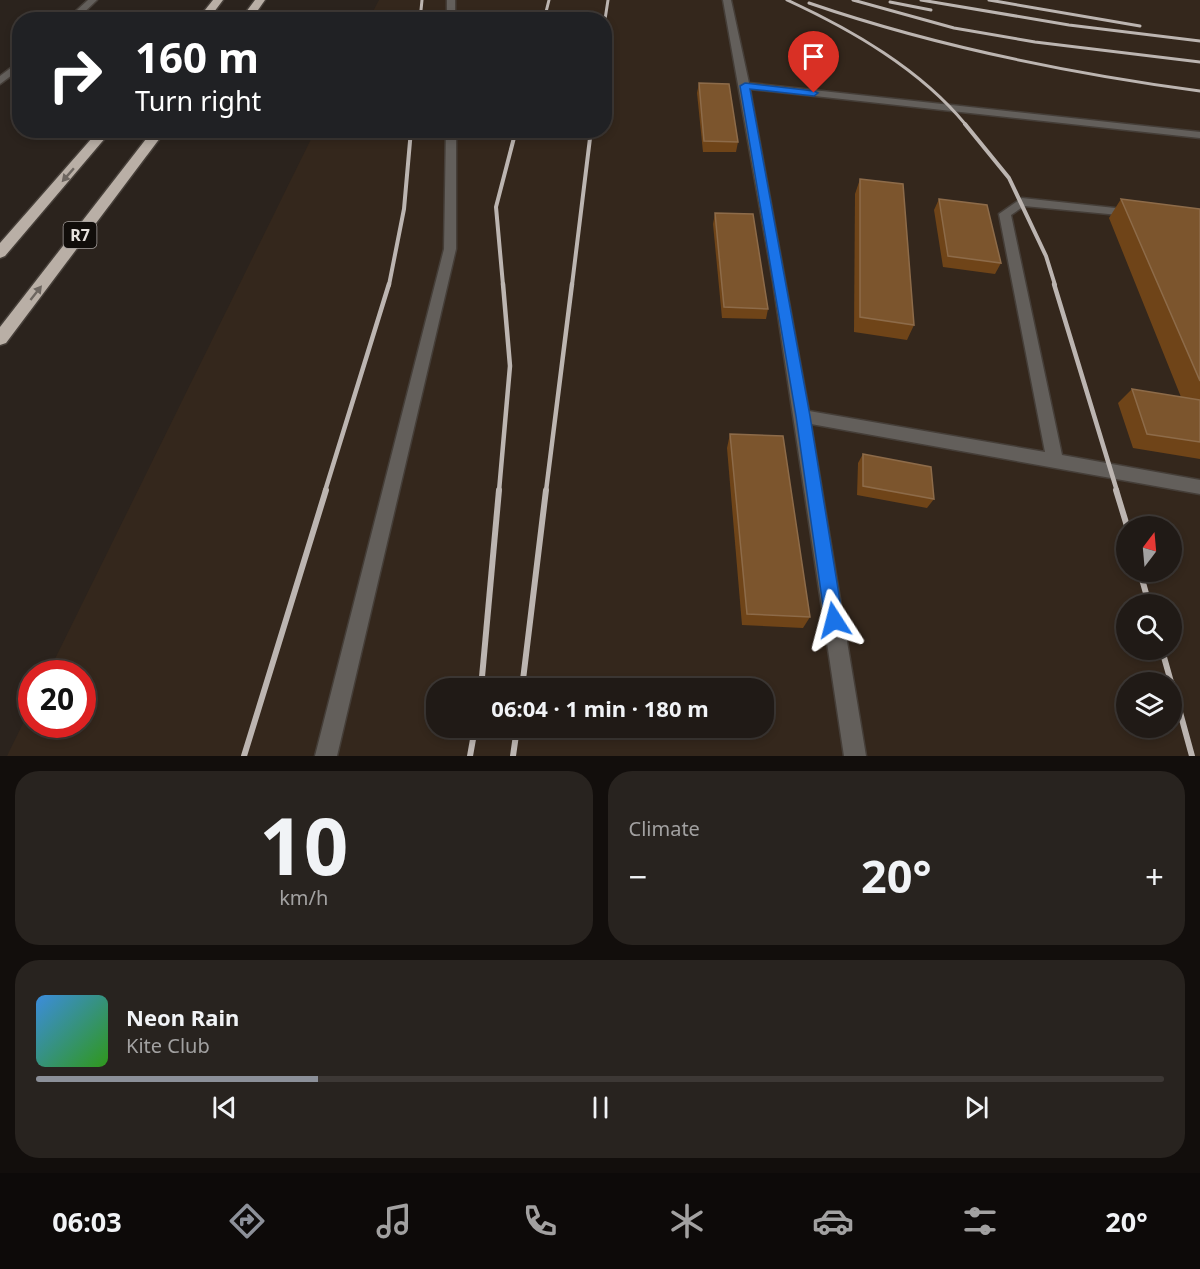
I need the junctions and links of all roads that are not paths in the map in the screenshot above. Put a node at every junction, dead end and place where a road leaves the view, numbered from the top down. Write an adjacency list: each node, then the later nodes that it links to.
1 (93, 0): 4 (street)
2 (218, 0): 5 (highway)
3 (727, 0): 8 (street)
4 (79, 12)
5 (208, 12)
6 (12, 71): 7 (street)
7 (0, 81)
8 (745, 86): 9 (street); 16 (street)
9 (1200, 135)
10 (99, 138): 14 (highway, one-way to 14)
11 (154, 138): 15 (highway, R7, one-way to 11)
12 (451, 138): 19 (street)
13 (1115, 212): 17 (street)
14 (0, 253)
15 (0, 339)
16 (803, 416): 17 (street); 20 (street)
17 (1055, 462): 18 (street)
18 (1200, 487)
19 (326, 756)
20 (855, 756)

